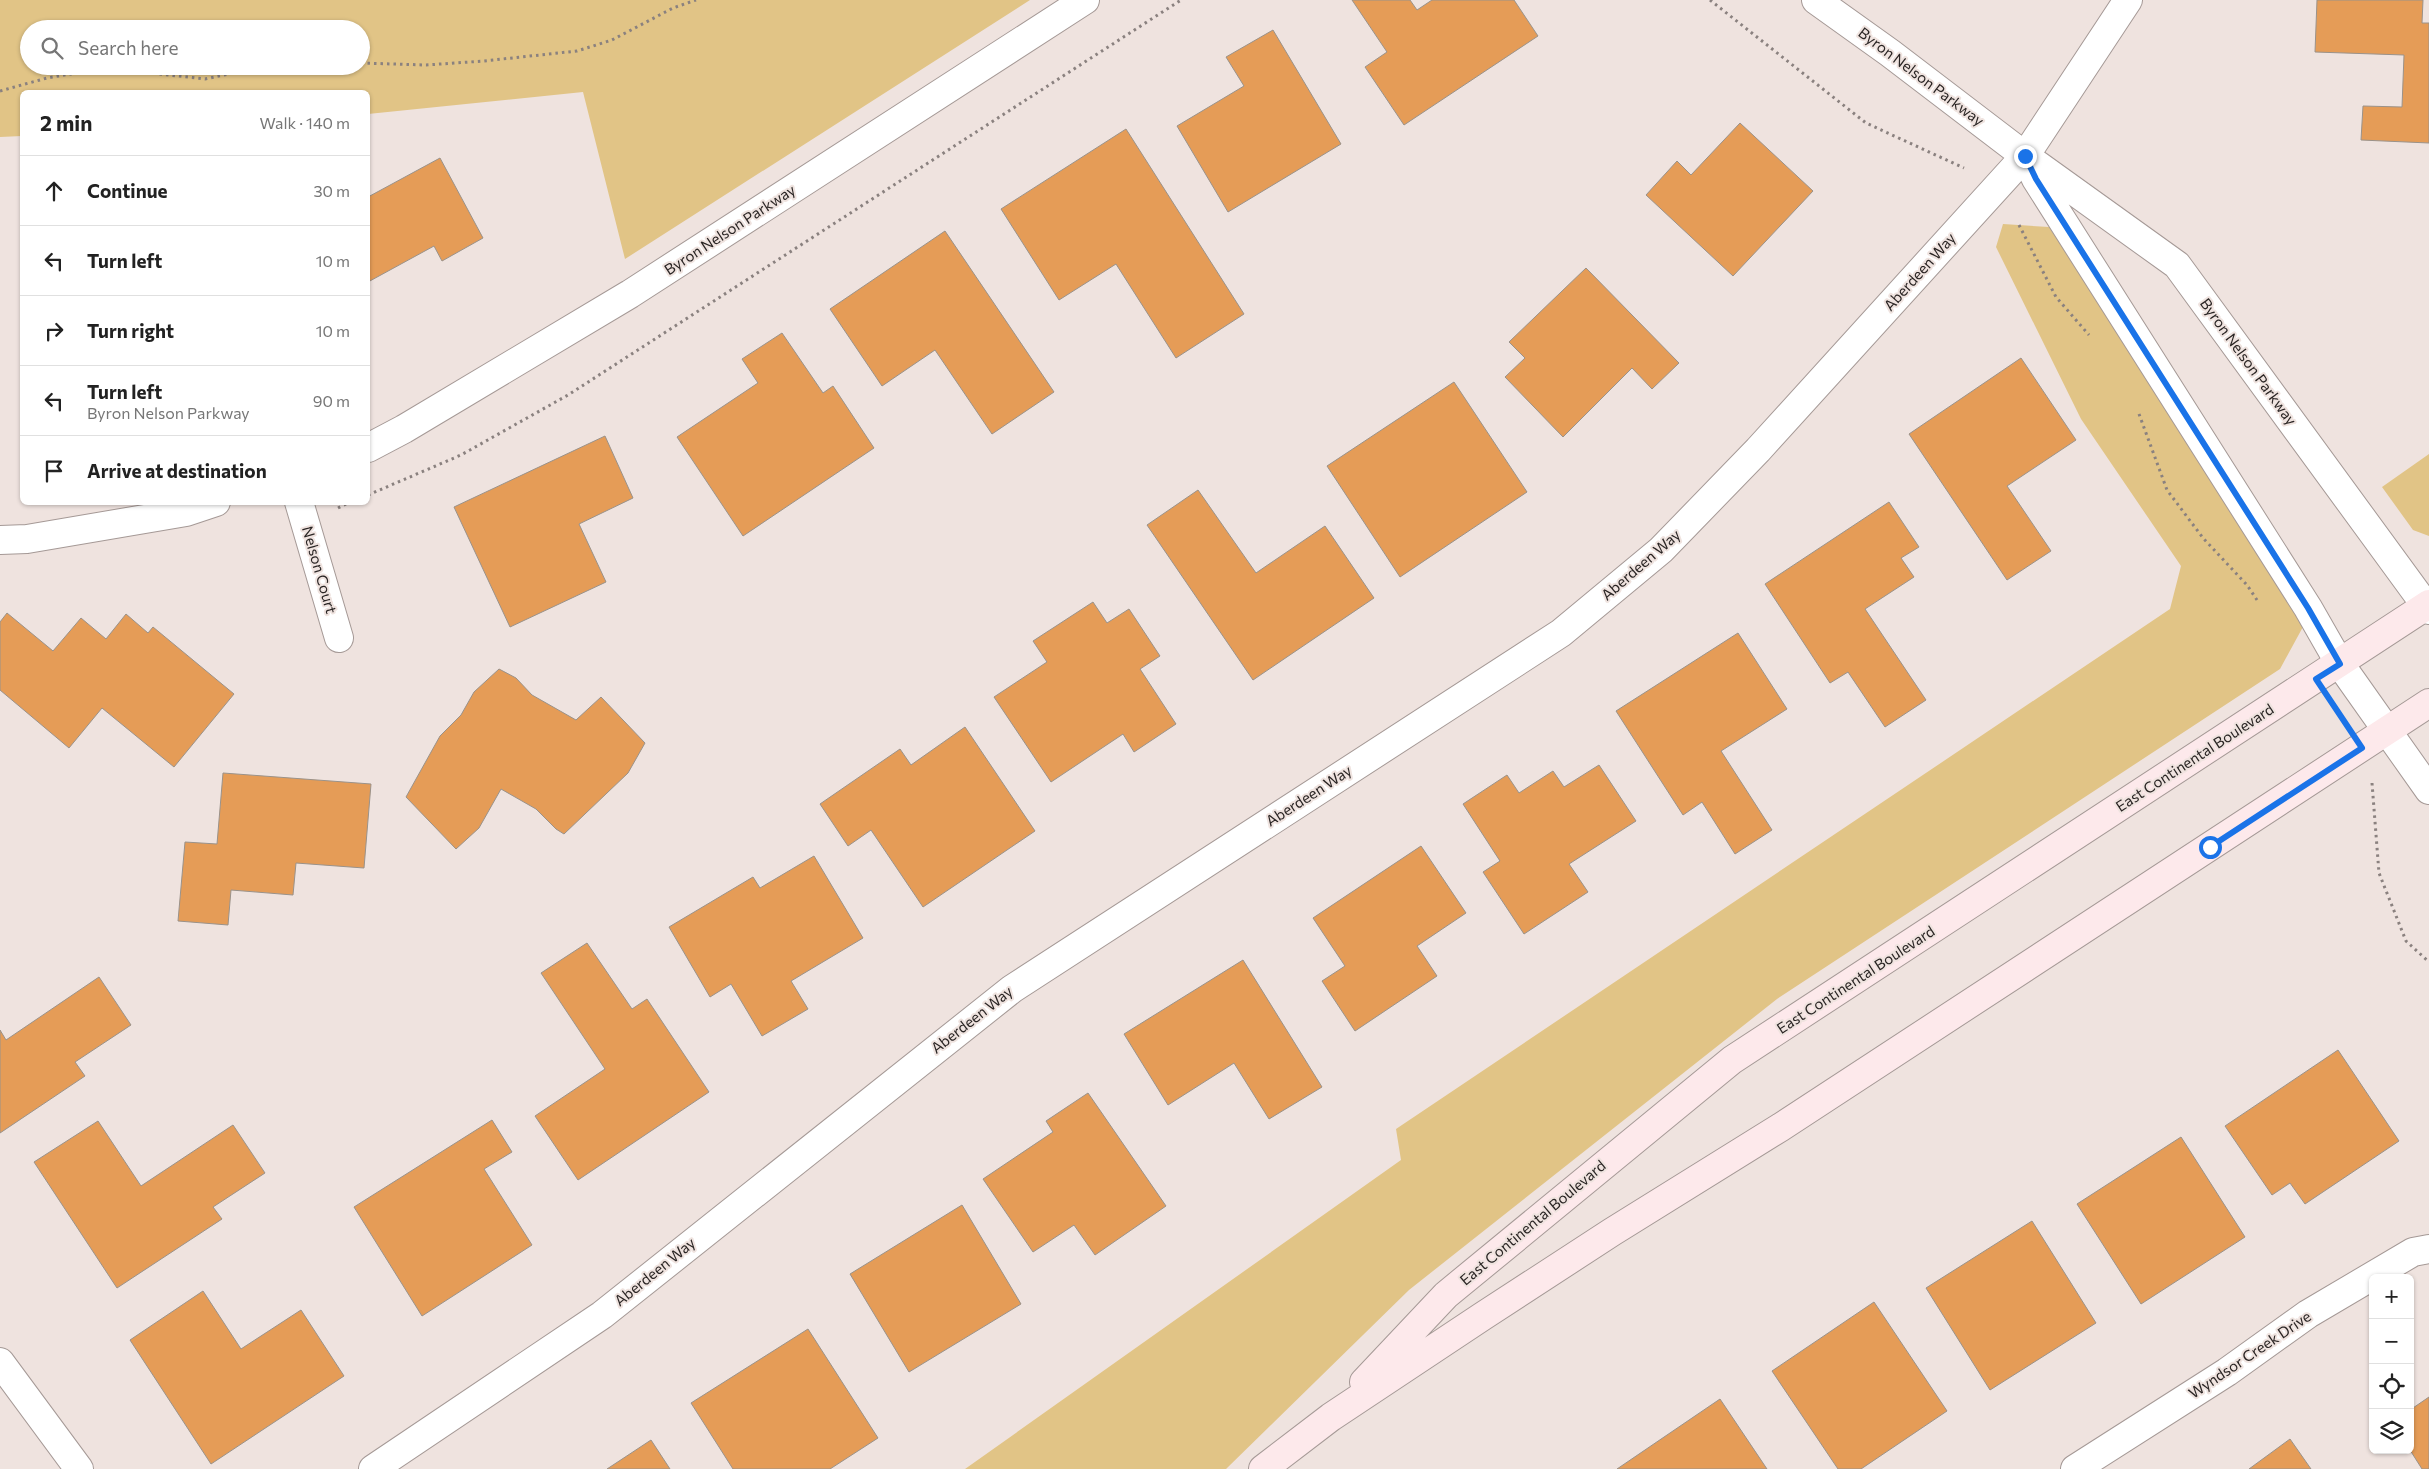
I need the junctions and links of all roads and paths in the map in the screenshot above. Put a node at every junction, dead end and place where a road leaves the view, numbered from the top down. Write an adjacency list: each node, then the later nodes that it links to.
1 (696, 0): 7 (path)
2 (1085, 0): 16 (street, Byron Nelson Parkway)
3 (1180, 0): 17 (path)
4 (1710, 0): 13 (path)
5 (1816, 0): 12 (street, Byron Nelson Parkway)
6 (2128, 0): 12 (street, Aberdeen Way)
7 (370, 64)
8 (65, 75): 11 (path)
9 (169, 75): 10 (path)
10 (224, 75)
11 (0, 91)
12 (2025, 156): 13 (street, Aberdeen Way); 22 (street, Byron Nelson Parkway); 24 (street, Byron Nelson Parkway)
13 (1999, 184): 14 (path); 34 (street, Aberdeen Way)
14 (2094, 340)
15 (2138, 409): 21 (path)
16 (370, 447)
17 (370, 494)
18 (207, 505): 20 (street)
19 (300, 505): 23 (street, Nelson Court)
20 (0, 540)
21 (2258, 601)
22 (2428, 607): 24 (main road, East Continental Boulevard)
23 (339, 638)
24 (2340, 664): 26 (street, Byron Nelson Parkway); 32 (main road, East Continental Boulevard)
25 (2429, 703): 26 (main road, East Continental Boulevard)
26 (2388, 731): 27 (main road, East Continental Boulevard); 28 (street, Byron Nelson Parkway)
27 (2362, 748): 29 (path); 32 (main road, East Continental Boulevard)
28 (2429, 790)
29 (2429, 962)
30 (2429, 1249): 36 (street, Wyndsor Creek Drive)
31 (0, 1362): 33 (street)
32 (1331, 1418): 35 (main road, East Continental Boulevard)
33 (80, 1469)
34 (374, 1469)
35 (1263, 1469)
36 (2075, 1469)

